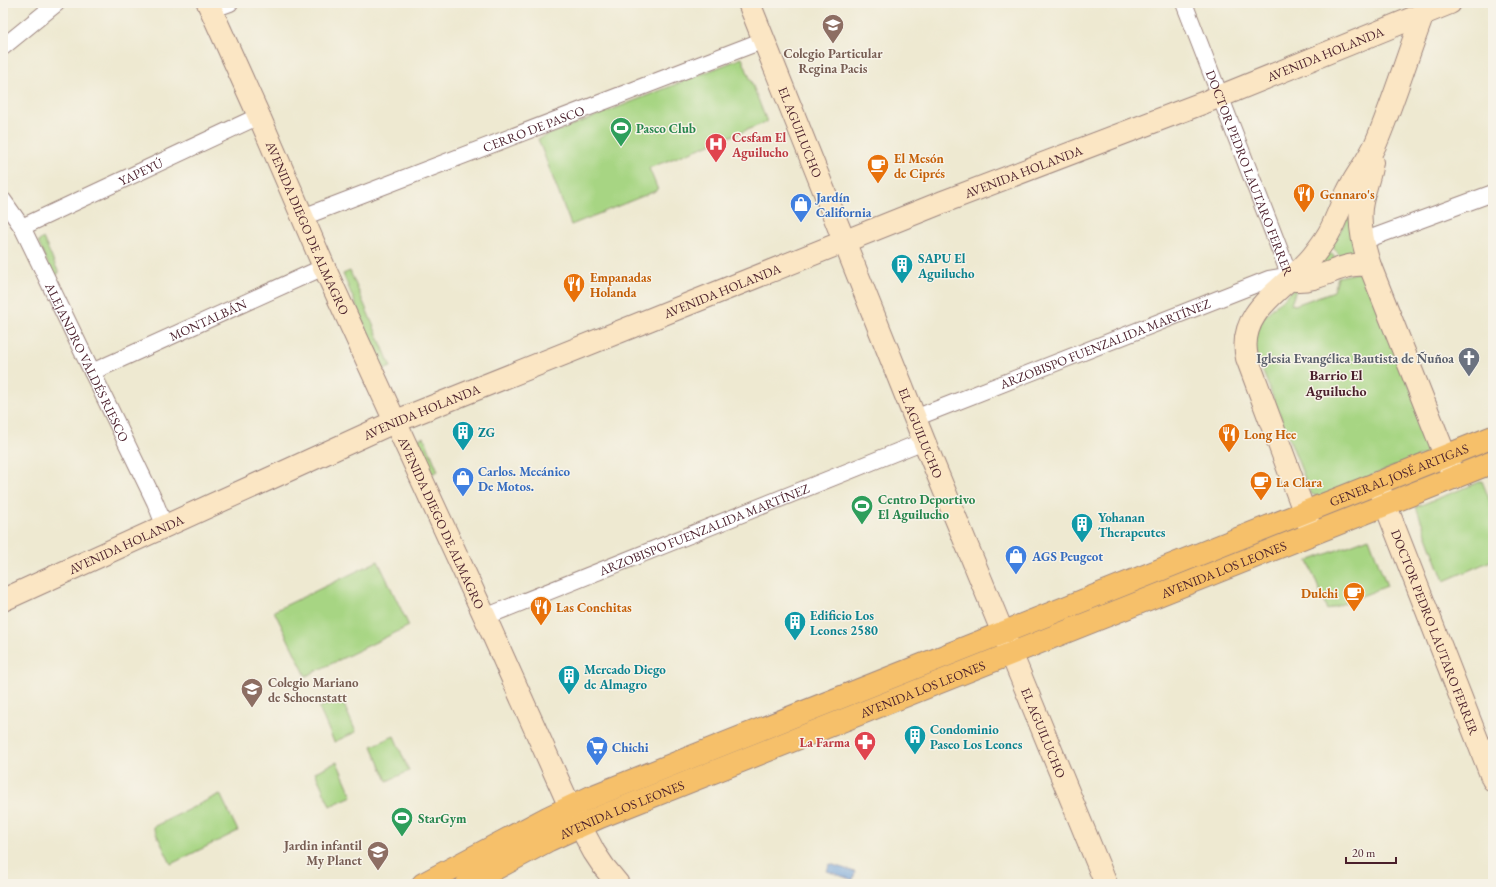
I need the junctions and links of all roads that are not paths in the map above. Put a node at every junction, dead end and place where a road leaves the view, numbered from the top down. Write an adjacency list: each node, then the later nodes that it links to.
1 (57, 3): 8 (street)
2 (749, 3): 7 (street, EL AGUILUCHO)
3 (1184, 3): 9 (street, DOCTOR PEDRO LAUTARO FERRER)
4 (1450, 3): 6 (street, AVENIDA HOLANDA)
5 (216, 6): 10 (street, AVENIDA DIEGO DE ALMAGRO)
6 (1424, 7): 9 (street, AVENIDA HOLANDA); 11 (street)
7 (764, 40): 14 (street, CERRO DE PASCO); 17 (street, EL AGUILUCHO)
8 (3, 47)
9 (1221, 96): 17 (street, AVENIDA HOLANDA); 20 (street, DOCTOR PEDRO LAUTARO FERRER)
10 (259, 116): 14 (street, AVENIDA DIEGO DE ALMAGRO); 15 (street, YAPEYÚ)
11 (1375, 145): 16 (street); 20 (street)
12 (1493, 193): 16 (street)
13 (3, 200): 15 (street, ALEJANDRO VALDÉS RIESCO)
14 (303, 217): 19 (street, AVENIDA DIEGO DE ALMAGRO)
15 (22, 227): 21 (street, ALEJANDRO VALDÉS RIESCO)
16 (1363, 241): 18 (street)
17 (845, 242): 22 (street, EL AGUILUCHO); 23 (street, AVENIDA HOLANDA)
18 (1370, 266): 20 (street); 26 (street)
19 (324, 267): 21 (street, MONTALBÁN); 23 (street, AVENIDA DIEGO DE ALMAGRO)
20 (1294, 279): 22 (street, ARZOBISPO FUENZALIDA MARTÍNEZ); 31 (street, DOCTOR PEDRO LAUTARO FERRER)
21 (92, 372): 32 (street, ALEJANDRO VALDÉS RIESCO)
22 (915, 418): 25 (street, EL AGUILUCHO)
23 (394, 422): 32 (street, AVENIDA HOLANDA); 35 (street, AVENIDA DIEGO DE ALMAGRO)
24 (1493, 437): 26 (main road, GENERAL JOSÉ ARTIGAS)
25 (924, 441): 35 (street, ARZOBISPO FUENZALIDA MARTÍNEZ); 36 (street, EL AGUILUCHO)
26 (1445, 456): 28 (street); 29 (main road, GENERAL JOSÉ ARTIGAS)
27 (1493, 462): 28 (main road, GENERAL JOSÉ ARTIGAS)
28 (1454, 478): 30 (main road, GENERAL JOSÉ ARTIGAS)
29 (1377, 483): 30 (street, DOCTOR PEDRO LAUTARO FERRER); 31 (main road, GENERAL JOSÉ ARTIGAS)
30 (1384, 506): 33 (main road, AVENIDA LOS LEONES); 38 (street, DOCTOR PEDRO LAUTARO FERRER)
31 (1305, 512): 33 (street, DOCTOR PEDRO LAUTARO FERRER); 36 (main road, AVENIDA LOS LEONES)
32 (165, 527): 34 (street, AVENIDA HOLANDA)
33 (1312, 534): 37 (main road, AVENIDA LOS LEONES)
34 (3, 600)
35 (485, 617): 39 (street, AVENIDA DIEGO DE ALMAGRO)
36 (1002, 632): 37 (street, EL AGUILUCHO); 39 (main road, AVENIDA LOS LEONES)
37 (1012, 654): 39 (main road, AVENIDA LOS LEONES); 43 (street, EL AGUILUCHO)
38 (1493, 780)
39 (575, 816): 40 (main road, AVENIDA LOS LEONES); 41 (main road, AVENIDA LOS LEONES); 42 (street, AVENIDA DIEGO DE ALMAGRO)
40 (423, 884)
41 (467, 884)
42 (618, 884)
43 (1106, 884)

